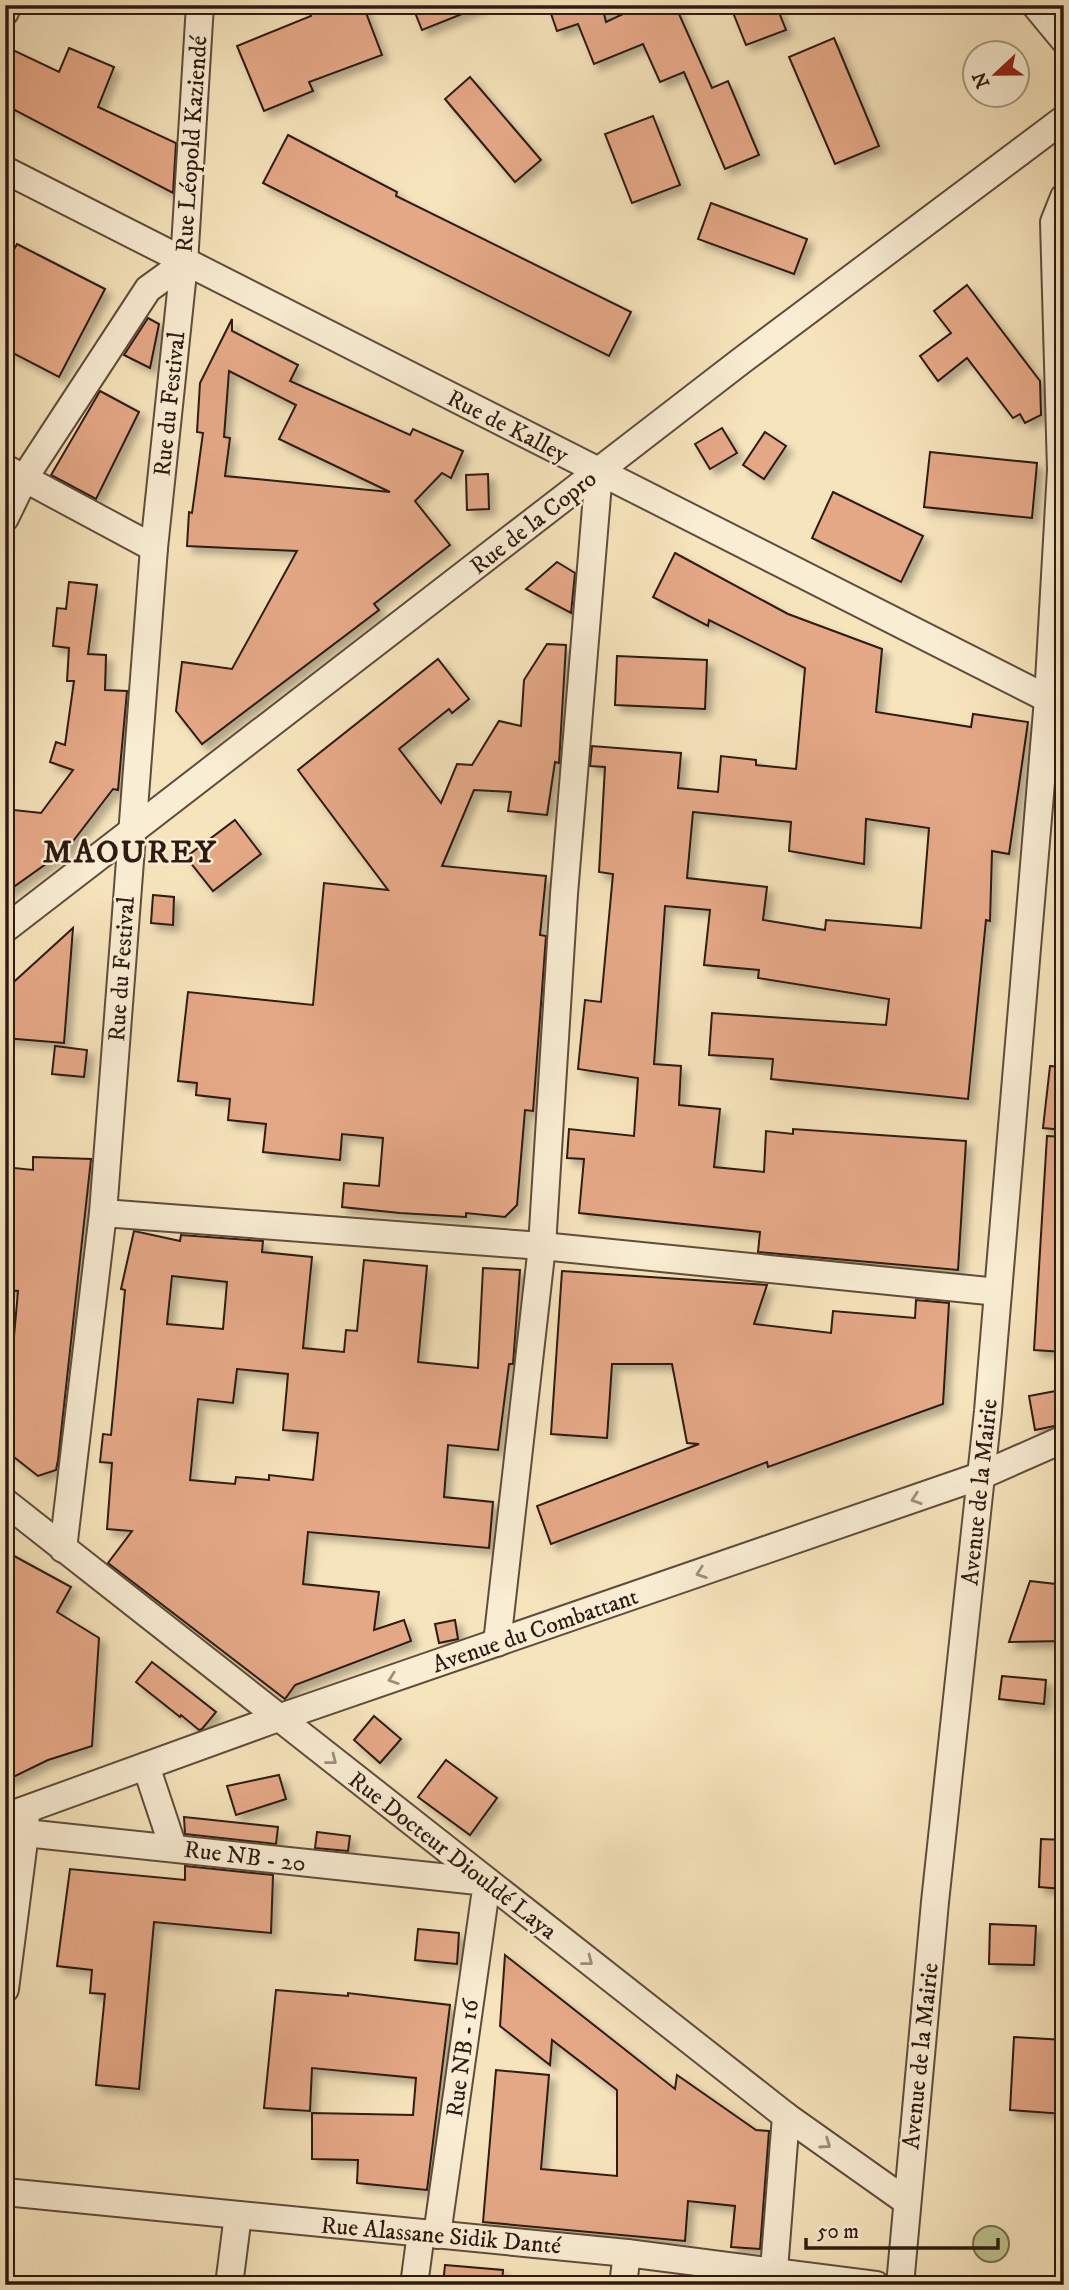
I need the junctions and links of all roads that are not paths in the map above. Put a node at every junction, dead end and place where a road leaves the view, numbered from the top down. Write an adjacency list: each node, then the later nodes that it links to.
1 (8, 5): 4 (street)
2 (200, 5): 9 (street, Rue Léopold Kaziendé)
3 (1035, 5): 5 (street)
4 (5, 12)
5 (1064, 40)
6 (1064, 119): 10 (street, Rue de la Copro)
7 (5, 170): 9 (street, Rue de Kalley)
8 (1064, 197): 14 (street, Avenue de la Mairie)
9 (184, 263): 10 (street, Rue de Kalley); 11 (street, Rue Léopold Kaziendé); 13 (street, Rue du Festival)
10 (599, 471): 14 (street, Rue de Kalley); 15 (street, Rue de la Copro); 18 (street)
11 (15, 473): 12 (street, Rue Léopold Kaziendé); 13 (street)
12 (5, 518)
13 (154, 548): 15 (street, Rue du Festival)
14 (1056, 703): 19 (street, Avenue de la Mairie)
15 (132, 829): 16 (street, Rue de la Copro); 17 (street, Rue du Festival)
16 (5, 929)
17 (103, 1213): 18 (street); 23 (street, Rue du Festival)
18 (542, 1246): 19 (street); 24 (street)
19 (998, 1292): 21 (street, Avenue de la Mairie)
20 (1064, 1439): 21 (street, Avenue du Combattant)
21 (980, 1476): 24 (street, Avenue du Combattant, one-way to 24); 33 (street, Avenue de la Mairie)
22 (5, 1502): 23 (street, Rue Docteur Diouldé Laya)
23 (63, 1549): 25 (street, Rue Docteur Diouldé Laya)
24 (497, 1643): 25 (street, Avenue du Combattant, one-way to 25)
25 (278, 1718): 26 (street, Avenue du Combattant); 29 (street, Rue Docteur Diouldé Laya, one-way to 29)
26 (146, 1766): 27 (street, Avenue du Combattant); 28 (street)
27 (19, 1820): 28 (street, Rue NB - 20); 30 (street)
28 (173, 1847): 29 (street, Rue NB - 20)
29 (487, 1882): 31 (street, Rue Docteur Diouldé Laya, one-way to 31); 35 (street, Rue NB - 16)
30 (5, 1989)
31 (786, 2116): 33 (street, Rue Docteur Diouldé Laya, one-way to 33); 37 (street)
32 (5, 2192): 34 (street, Rue Alassane Sidik Danté)
33 (906, 2201): 42 (street, Avenue de la Mairie)
34 (238, 2216): 35 (street, Rue Alassane Sidik Danté); 38 (street)
35 (429, 2234): 36 (street, Rue Alassane Sidik Danté); 39 (street, Rue NB - 16)
36 (627, 2253): 37 (street, Rue Alassane Sidik Danté); 40 (street)
37 (774, 2270): 41 (street, Rue Alassane Sidik Danté)
38 (229, 2285)
39 (414, 2285)
40 (623, 2285)
41 (876, 2285)
42 (900, 2285)

